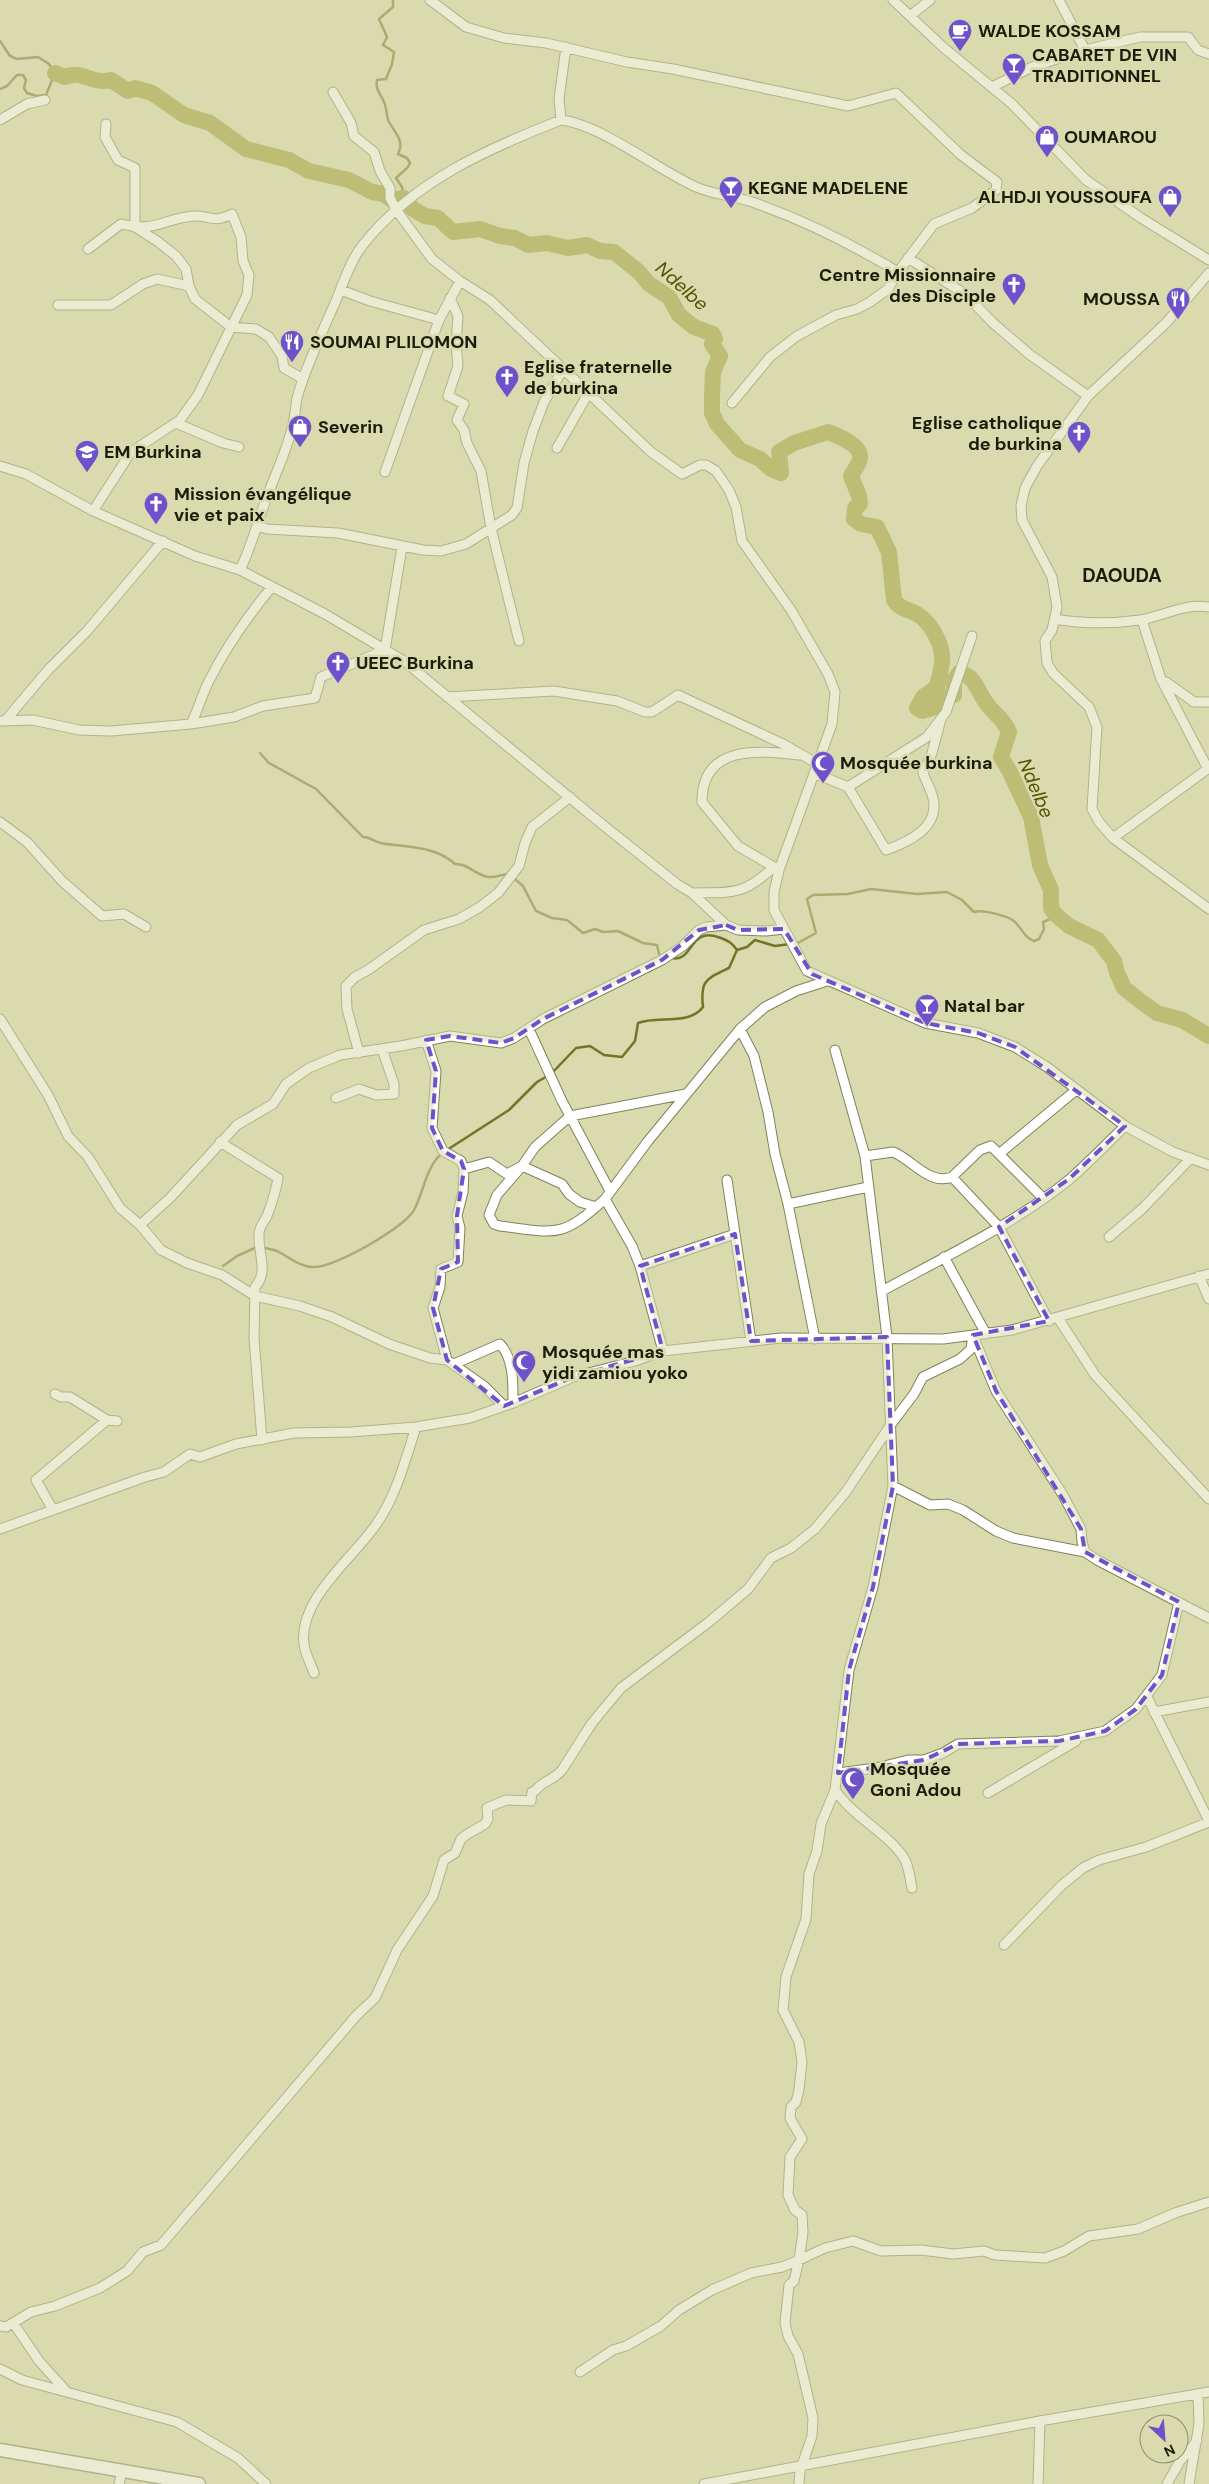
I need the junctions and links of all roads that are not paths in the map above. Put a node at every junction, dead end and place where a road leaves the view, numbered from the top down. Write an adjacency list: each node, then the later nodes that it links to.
1 (430, 0): 6 (street)
2 (893, 0): 5 (street)
3 (930, 0): 5 (street)
4 (1059, 0): 7 (street)
5 (910, 16): 9 (street)
6 (566, 48): 13 (street); 18 (street)
7 (1085, 50): 8 (street); 9 (street)
8 (1209, 54)
9 (992, 88): 19 (street)
10 (333, 92): 15 (street)
11 (45, 100): 12 (street)
12 (0, 120)
13 (561, 120): 15 (street); 20 (street)
14 (106, 124): 16 (street)
15 (398, 209): 22 (street); 24 (street)
16 (134, 228): 17 (street); 23 (street); 28 (street)
17 (88, 249)
18 (908, 258): 20 (street); 32 (street)
19 (1209, 260)
20 (898, 272): 33 (street)
21 (1209, 273): 32 (street)
22 (460, 282): 25 (street); 29 (street)
23 (189, 286): 26 (street); 28 (street)
24 (341, 290): 27 (street); 30 (street)
25 (450, 298): 27 (street); 41 (street)
26 (58, 305)
27 (439, 320): 38 (street)
28 (231, 328): 30 (street); 34 (street)
29 (563, 369): 31 (street); 41 (street)
30 (303, 379): 40 (street)
31 (589, 392): 36 (street); 59 (street)
32 (1088, 396): 47 (street)
33 (732, 403)
34 (176, 423): 35 (street); 39 (street)
35 (239, 447)
36 (557, 448)
37 (0, 466): 39 (street)
38 (385, 472)
39 (93, 511): 42 (street)
40 (258, 526): 43 (street); 44 (street)
41 (491, 528): 43 (street); 50 (street)
42 (163, 541): 44 (street); 56 (street)
43 (402, 547): 51 (street)
44 (240, 570): 45 (street)
45 (271, 588): 51 (street); 57 (street)
46 (1209, 607): 48 (street)
47 (1055, 619): 48 (street); 65 (street)
48 (1142, 620): 52 (street)
49 (972, 636): 55 (street)
50 (519, 641)
51 (385, 650): 53 (street); 57 (street)
52 (1161, 679): 54 (street); 60 (street)
53 (448, 697): 58 (street); 63 (street)
54 (1209, 702)
55 (940, 719): 62 (street); 62 (street)
56 (2, 721): 57 (street)
57 (192, 724)
58 (804, 756): 59 (street); 66 (street)
59 (816, 763): 61 (street)
60 (1208, 769): 65 (street)
61 (814, 773): 62 (street); 66 (street)
62 (848, 787)
63 (570, 797): 67 (street); 79 (street)
64 (0, 822): 70 (street)
65 (1113, 838): 68 (street)
66 (776, 868): 67 (street); 71 (street)
67 (692, 893): 69 (street)
68 (1209, 909)
69 (726, 925): 71 (street); 74 (street)
70 (146, 927)
71 (784, 929): 72 (street)
72 (827, 981): 75 (street); 80 (street)
73 (0, 1019): 99 (street)
74 (530, 1029): 76 (street); 83 (street)
75 (740, 1029): 81 (street); 97 (street)
76 (426, 1040): 77 (street); 91 (street)
77 (382, 1049): 79 (street); 82 (street)
78 (835, 1050): 87 (street)
79 (359, 1053): 85 (street)
80 (1076, 1090): 84 (street); 86 (street)
81 (686, 1094): 83 (street); 95 (street)
82 (336, 1098)
83 (570, 1116): 90 (street); 95 (street)
84 (1126, 1126): 88 (street); 96 (street)
85 (220, 1142): 99 (street); 108 (street)
86 (999, 1154): 92 (street); 96 (street)
87 (865, 1156): 92 (street); 94 (street)
88 (1191, 1158): 89 (street); 102 (street)
89 (1209, 1165)
90 (522, 1166): 91 (street); 98 (street); 98 (street)
91 (464, 1169): 117 (street)
92 (952, 1177): 100 (street)
93 (727, 1180): 101 (street)
94 (868, 1187): 97 (street); 107 (street)
95 (607, 1195): 98 (street); 104 (street)
96 (1043, 1198): 100 (street)
97 (788, 1204): 114 (street)
98 (596, 1207)
99 (140, 1225): 108 (street)
100 (999, 1227): 103 (street); 110 (street)
101 (735, 1234): 104 (street); 115 (street)
102 (1109, 1237)
103 (944, 1257): 107 (street); 111 (street)
104 (640, 1266): 116 (street)
105 (1209, 1274): 106 (street)
106 (1199, 1276): 109 (street); 110 (street)
107 (882, 1290): 113 (street)
108 (256, 1296): 117 (street); 124 (street)
109 (1209, 1299)
110 (1054, 1319): 111 (street); 126 (street)
111 (986, 1334): 112 (street)
112 (973, 1335): 113 (street); 122 (street); 129 (street)
113 (886, 1337): 114 (street); 122 (street)
114 (815, 1339): 115 (street)
115 (751, 1341): 116 (street)
116 (663, 1351): 119 (street)
117 (450, 1362): 119 (street); 119 (street)
118 (55, 1394): 120 (street)
119 (508, 1404): 123 (street)
120 (107, 1420): 121 (street); 127 (street)
121 (117, 1421)
122 (892, 1423): 125 (street); 145 (street)
123 (416, 1427): 124 (street); 132 (street)
124 (262, 1440): 127 (street)
125 (893, 1486): 129 (street); 137 (street)
126 (1209, 1499)
127 (53, 1510): 128 (street)
128 (0, 1530)
129 (1086, 1552): 130 (street)
130 (1179, 1602): 131 (street); 133 (street)
131 (1209, 1618)
132 (314, 1673)
133 (1147, 1697): 135 (street); 136 (street)
134 (1209, 1702): 135 (street)
135 (1154, 1712): 140 (street)
136 (1085, 1735): 137 (street); 139 (street)
137 (838, 1773): 138 (street)
138 (835, 1790): 141 (street); 144 (street)
139 (988, 1793)
140 (1209, 1822): 142 (street)
141 (912, 1888)
142 (1004, 1945)
143 (1209, 2202): 144 (street)
144 (799, 2260): 148 (street); 155 (street)
145 (14, 2324): 146 (street); 149 (street)
146 (0, 2326)
147 (0, 2369): 149 (street)
148 (580, 2372)
149 (68, 2392): 160 (street)
150 (1209, 2392): 151 (street)
151 (1198, 2394): 152 (street); 153 (street)
152 (1040, 2421): 155 (street); 163 (street)
153 (1197, 2441): 164 (street); 165 (street)
154 (0, 2450): 156 (main road)
155 (801, 2466): 161 (street); 162 (street)
156 (122, 2471): 157 (main road); 158 (street)
157 (143, 2479): 159 (main road)
158 (119, 2484)
159 (199, 2484)
160 (266, 2484)
161 (704, 2484)
162 (799, 2484)
163 (1038, 2484)
164 (1167, 2484)
165 (1189, 2484)

